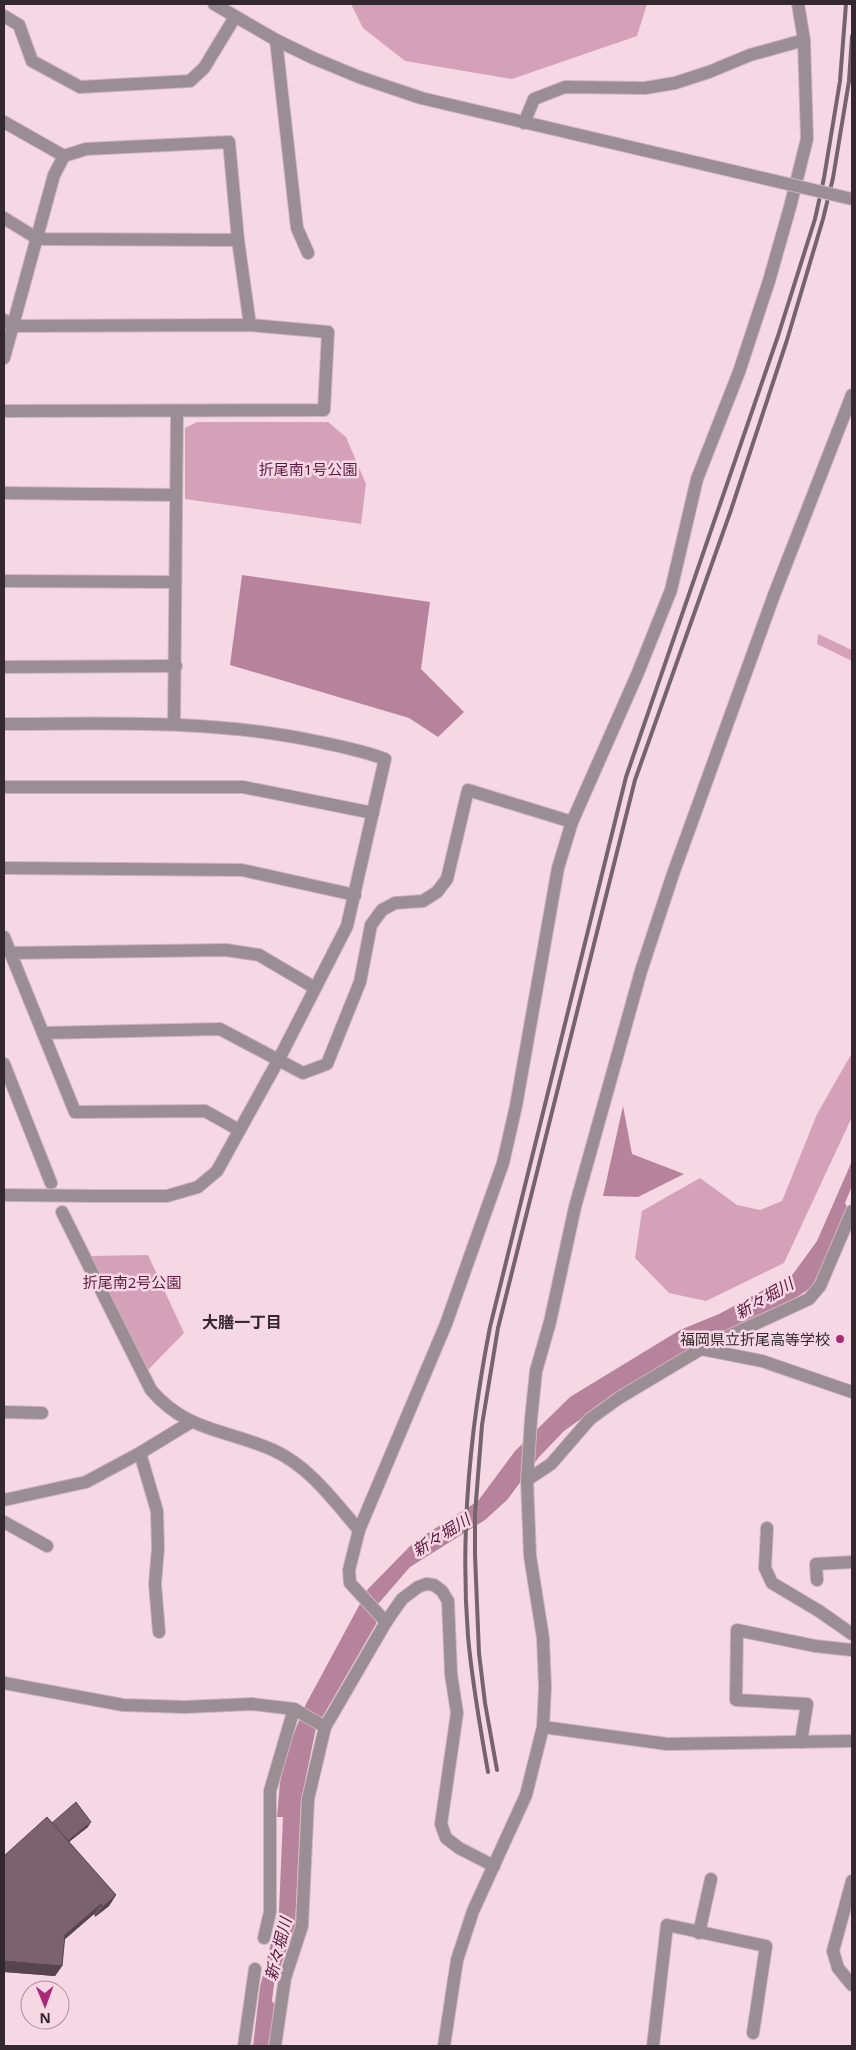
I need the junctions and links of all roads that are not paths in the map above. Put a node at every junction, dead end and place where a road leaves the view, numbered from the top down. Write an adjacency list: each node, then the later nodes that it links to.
1 (214, 4): 4 (street)
2 (798, 4): 6 (street)
3 (4, 16): 4 (street)
4 (235, 17): 5 (street)
5 (276, 40): 8 (street); 14 (street)
6 (804, 40): 8 (street); 31 (street)
7 (4, 122): 9 (street)
8 (524, 123): 10 (street, bridge)
9 (64, 156): 12 (street); 13 (street)
10 (852, 199)
11 (4, 218): 12 (street)
12 (38, 239): 13 (street); 15 (street)
13 (238, 240): 16 (street)
14 (308, 253)
15 (8, 323): 16 (street); 17 (street)
16 (250, 325): 20 (street)
17 (4, 358)
18 (852, 395): 51 (street)
19 (4, 411): 20 (street)
20 (177, 411): 22 (street)
21 (4, 493): 22 (street)
22 (176, 495): 24 (street)
23 (4, 581): 24 (street)
24 (175, 582): 25 (street)
25 (176, 666): 26 (street); 28 (street)
26 (4, 667)
27 (4, 724): 28 (street)
28 (174, 724): 30 (street)
29 (4, 787): 30 (street)
30 (374, 813): 33 (street)
31 (572, 822): 38 (street); 55 (street)
32 (4, 868): 33 (street)
33 (355, 895): 36 (street)
34 (4, 937): 35 (street)
35 (10, 953): 36 (street); 37 (street)
36 (314, 988): 38 (street)
37 (43, 1033): 38 (street); 40 (street)
38 (279, 1059): 40 (street)
39 (4, 1064): 41 (street)
40 (239, 1130): 42 (street, bridge)
41 (51, 1183)
42 (4, 1195)
43 (852, 1210): 45 (street)
44 (62, 1212): 49 (street)
45 (701, 1349): 46 (street); 51 (street)
46 (852, 1392)
47 (4, 1412): 48 (street)
48 (42, 1413)
49 (191, 1422): 50 (street); 55 (street)
50 (140, 1453): 52 (street); 60 (street)
51 (527, 1480): 66 (street)
52 (4, 1500)
53 (4, 1522): 56 (street)
54 (768, 1528): 61 (street)
55 (359, 1530): 59 (street)
56 (47, 1546)
57 (852, 1562): 58 (street)
58 (817, 1580)
59 (383, 1618): 65 (street); 69 (street)
60 (159, 1632)
61 (852, 1634)
62 (852, 1650): 68 (street)
63 (4, 1683): 64 (street)
64 (294, 1709): 65 (street); 73 (street)
65 (325, 1727): 78 (street)
66 (543, 1727): 68 (street); 69 (street)
67 (852, 1741): 68 (street)
68 (801, 1742)
69 (494, 1866): 79 (street)
70 (711, 1879): 72 (street)
71 (852, 1880): 75 (street)
72 (699, 1932): 76 (street); 80 (street)
73 (264, 1938)
74 (255, 1969): 77 (street)
75 (852, 1986)
76 (753, 2033)
77 (244, 2046)
78 (275, 2046)
79 (444, 2046)
80 (653, 2046)

